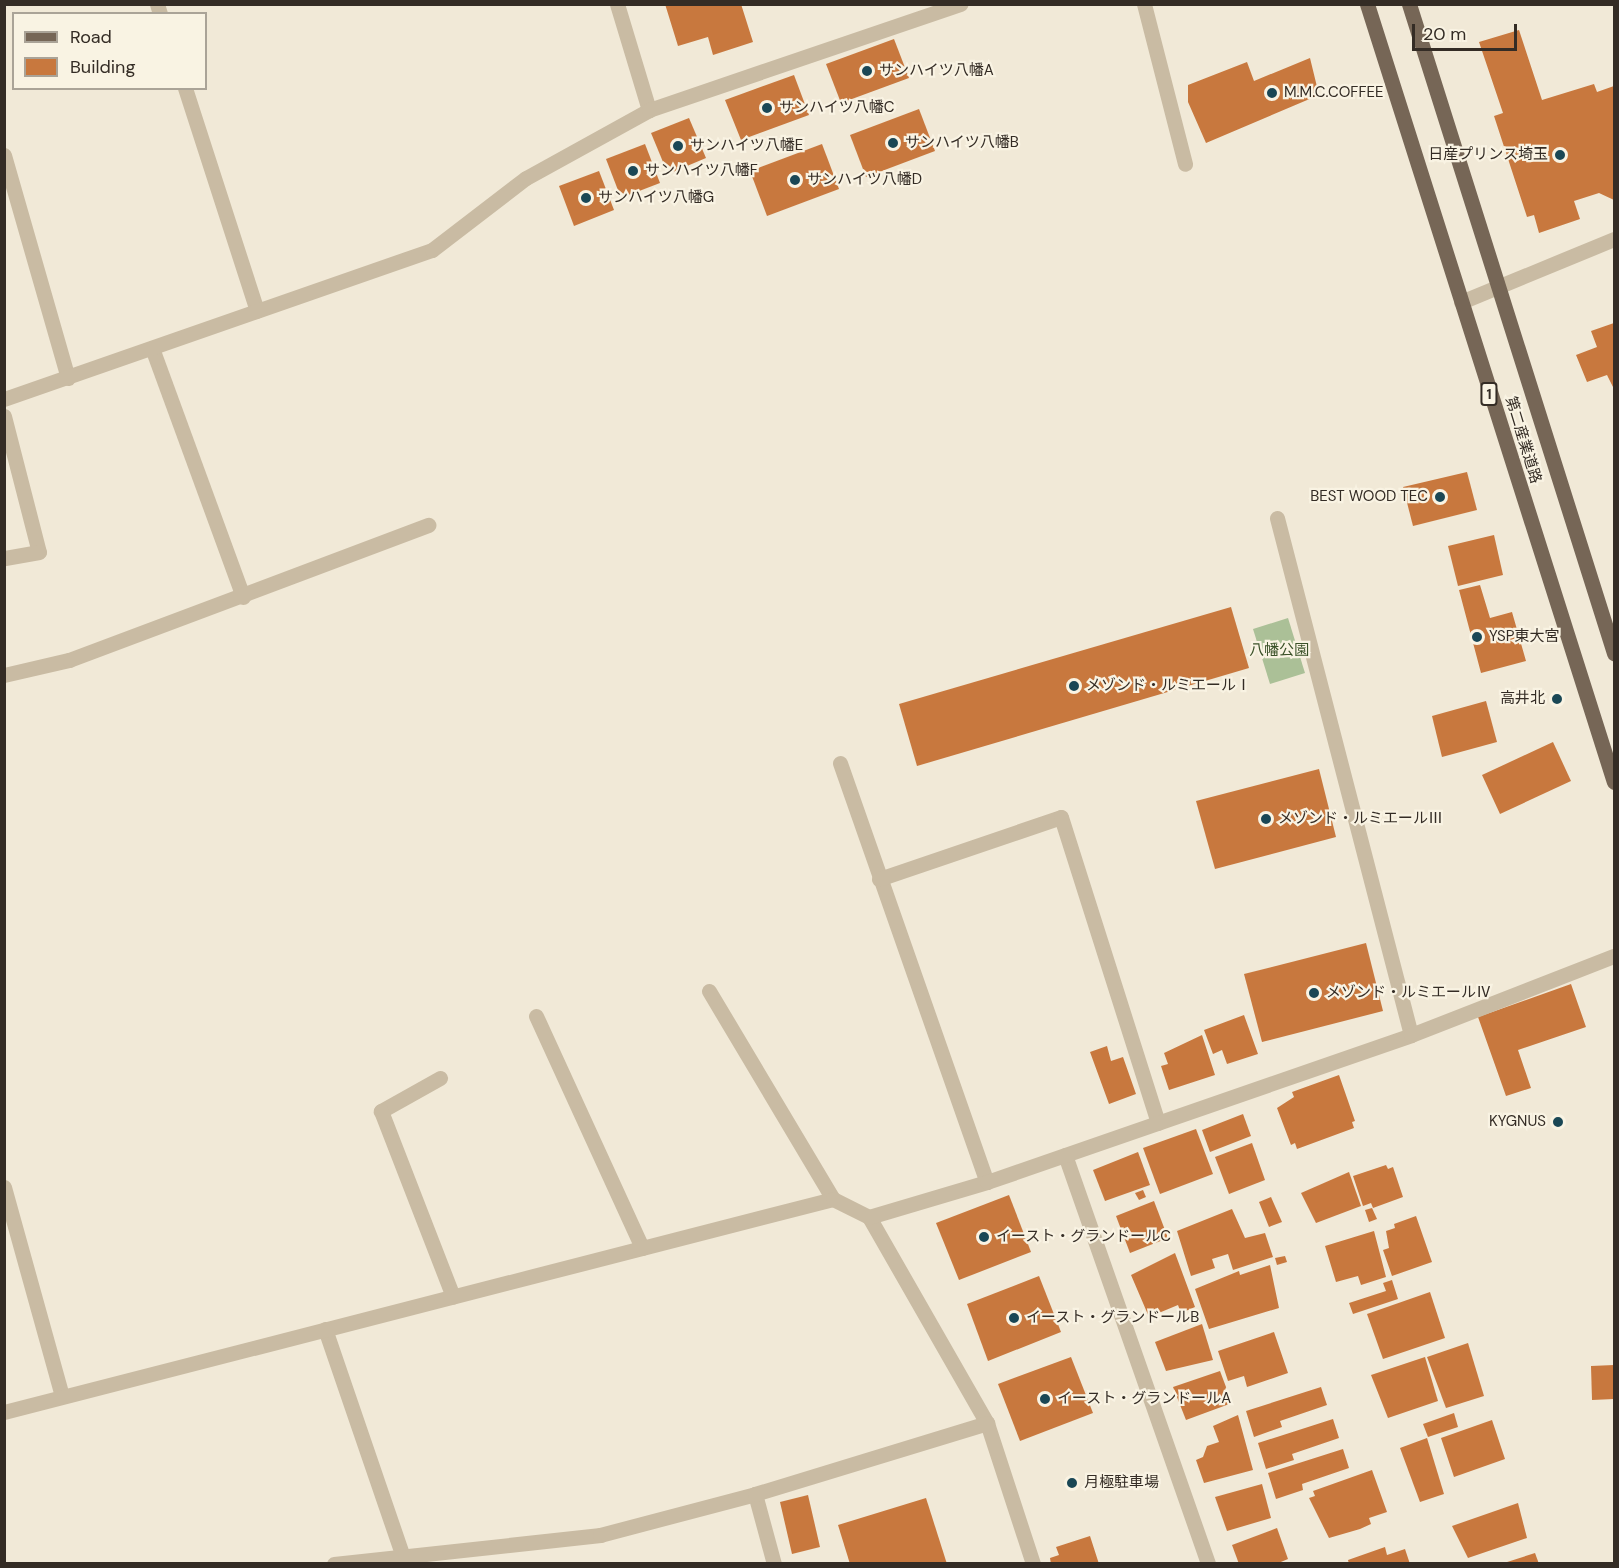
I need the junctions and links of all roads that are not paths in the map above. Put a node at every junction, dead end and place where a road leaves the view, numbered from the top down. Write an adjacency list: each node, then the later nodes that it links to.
1 (617, 4): 7 (street)
2 (960, 4): 7 (street)
3 (1144, 4): 9 (street)
4 (1367, 4): 12 (main road, 第二産業道路 / 1)
5 (1409, 4): 11 (main road, 第二産業道路)
6 (186, 90): 13 (street)
7 (649, 110): 13 (street)
8 (4, 155): 15 (street)
9 (1185, 164)
10 (1614, 239): 11 (street)
11 (1498, 288): 12 (street); 22 (main road, 第二産業道路)
12 (1461, 302): 25 (main road, 第二産業道路 / 1)
13 (257, 311): 14 (street)
14 (152, 348): 15 (street); 21 (street)
15 (68, 378): 16 (street)
16 (4, 399)
17 (4, 416): 20 (street)
18 (1277, 518): 30 (street)
19 (429, 525): 21 (street)
20 (4, 558)
21 (243, 597): 23 (street)
22 (1614, 653)
23 (4, 675)
24 (840, 763): 26 (street)
25 (1614, 782)
26 (879, 879): 32 (street); 34 (street)
27 (1614, 956): 30 (street)
28 (710, 991): 36 (street)
29 (536, 1016): 38 (street)
30 (1411, 1035): 32 (street)
31 (441, 1078): 39 (street)
32 (1158, 1123): 33 (street)
33 (1065, 1155): 34 (street); 49 (street)
34 (987, 1182): 37 (street)
35 (4, 1187): 41 (street)
36 (832, 1199): 37 (street); 38 (street)
37 (869, 1217): 43 (street)
38 (642, 1248): 39 (street)
39 (453, 1297): 40 (street)
40 (325, 1329): 41 (street); 45 (street)
41 (62, 1395): 42 (street)
42 (4, 1412)
43 (987, 1423): 44 (street); 48 (street)
44 (755, 1494): 45 (street); 47 (street)
45 (402, 1554): 46 (street)
46 (334, 1563)
47 (774, 1563)
48 (1033, 1563)
49 (1208, 1563)

